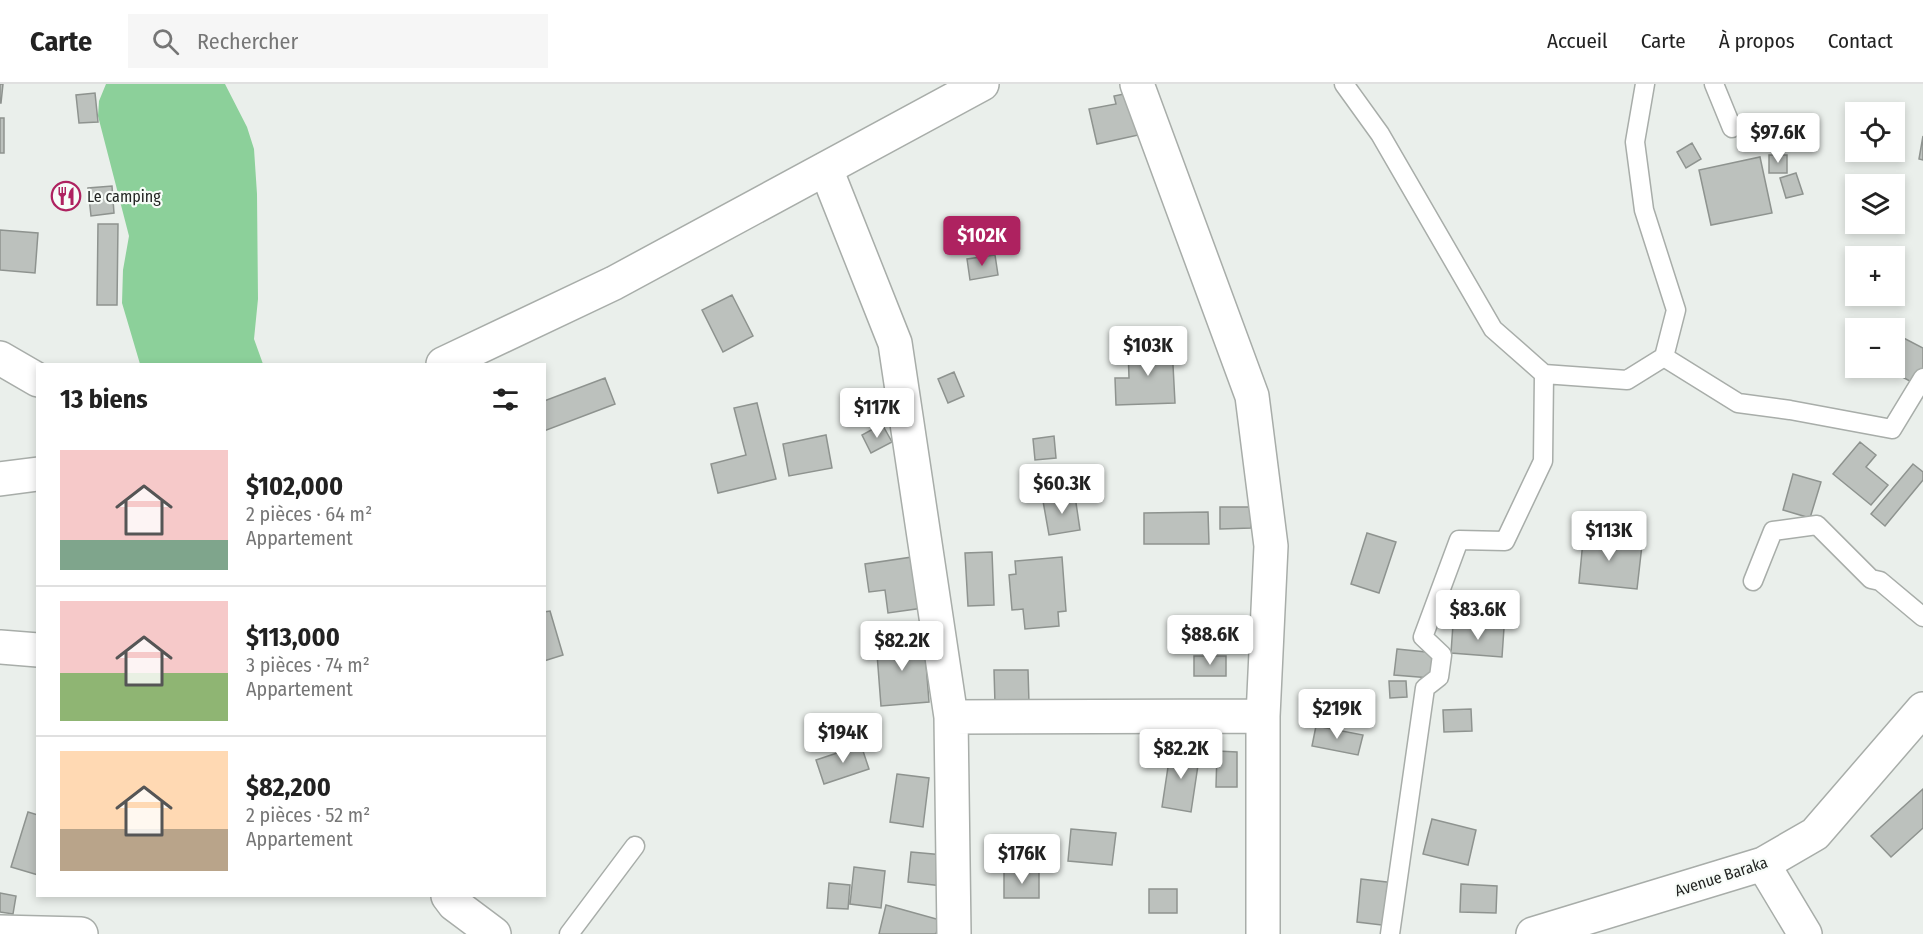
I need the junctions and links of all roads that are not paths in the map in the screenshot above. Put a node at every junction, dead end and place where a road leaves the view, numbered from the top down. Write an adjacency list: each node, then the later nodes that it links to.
1 (982, 84): 7 (street)
2 (1137, 84): 21 (street)
3 (1344, 84): 11 (lane)
4 (1645, 84): 8 (lane)
5 (1714, 84): 6 (lane)
6 (1732, 128)
7 (826, 169): 10 (street); 22 (street)
8 (1664, 357): 11 (lane); 12 (lane)
9 (0, 358): 13 (street)
10 (445, 363)
11 (1544, 375): 32 (lane)
12 (1923, 378)
13 (36, 379)
14 (36, 474): 15 (street)
15 (0, 479)
16 (1753, 581): 17 (lane)
17 (1923, 617)
18 (0, 647): 19 (street)
19 (36, 650)
20 (1923, 709): 24 (street, Avenue Baraka)
21 (1263, 716): 22 (street); 31 (street)
22 (951, 717): 30 (street)
23 (635, 846): 29 (lane)
24 (1763, 864): 33 (street, Avenue Baraka); 34 (street)
25 (449, 897): 28 (street)
26 (0, 932): 27 (street)
27 (81, 934)
28 (494, 934)
29 (569, 934)
30 (954, 934)
31 (1263, 934)
32 (1390, 934)
33 (1533, 934)
34 (1805, 934)

